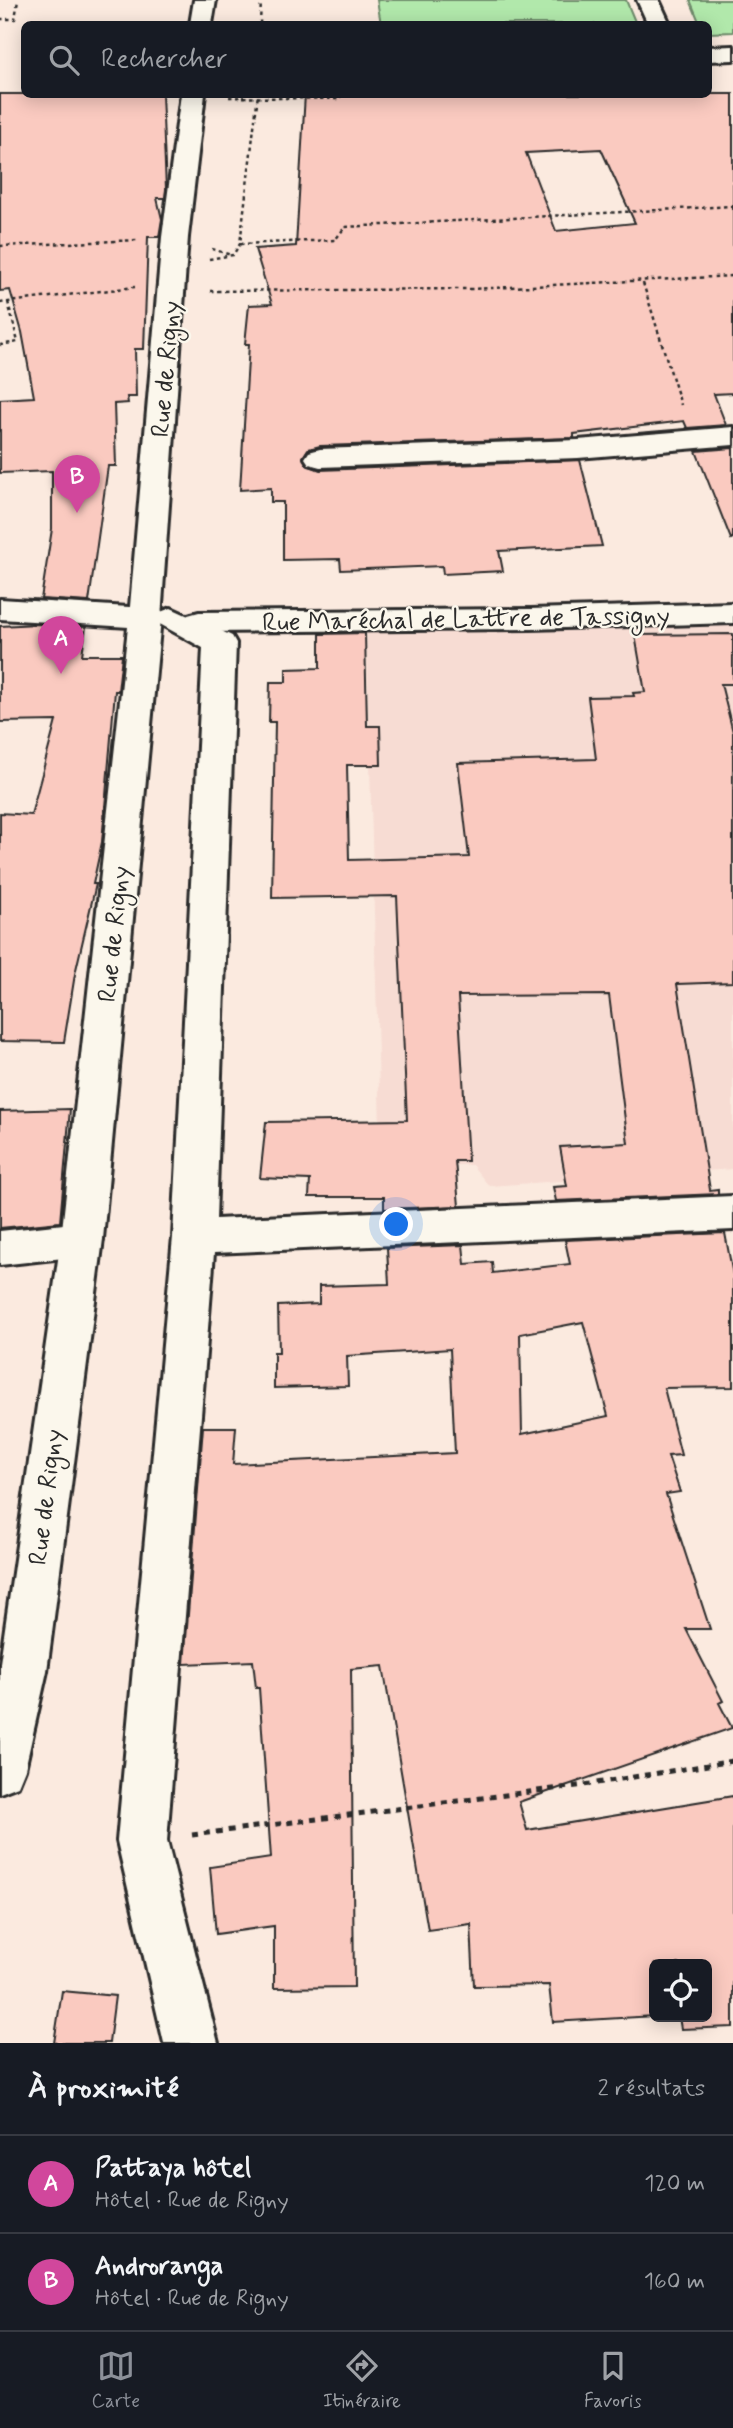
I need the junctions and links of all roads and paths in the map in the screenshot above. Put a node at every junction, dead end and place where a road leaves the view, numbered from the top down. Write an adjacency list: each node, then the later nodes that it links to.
1 (18, 0): 5 (path)
2 (205, 0): 6 (street)
3 (261, 0): 7 (path)
4 (648, 0): 8 (street)
5 (0, 19)
6 (202, 21)
7 (260, 21)
8 (658, 21)
9 (733, 53): 10 (street)
10 (712, 54)
11 (193, 98): 15 (street, Rue de Rigny)
12 (291, 98): 13 (path)
13 (340, 98)
14 (733, 206): 16 (path)
15 (176, 237): 17 (path); 20 (street, Rue de Rigny)
16 (240, 244)
17 (0, 246)
18 (733, 276): 19 (path)
19 (643, 283): 20 (path); 25 (path)
20 (187, 289): 21 (path); 29 (street, Rue de Rigny)
21 (8, 302): 22 (path); 23 (path)
22 (0, 303)
23 (0, 345)
24 (733, 436): 25 (street)
25 (691, 440): 26 (street)
26 (320, 458)
27 (0, 609): 29 (street, Rue Maréchal de Lattre de Tassigny)
28 (733, 613): 29 (street, Rue Maréchal de Lattre de Tassigny)
29 (172, 619): 31 (street); 32 (street, Rue de Rigny)
30 (733, 1213): 31 (street)
31 (194, 1237): 36 (street)
32 (82, 1239): 33 (street); 35 (street, Rue de Rigny)
33 (0, 1248)
34 (733, 1762): 36 (path)
35 (0, 1769)
36 (142, 1841): 37 (street)
37 (191, 2043)

